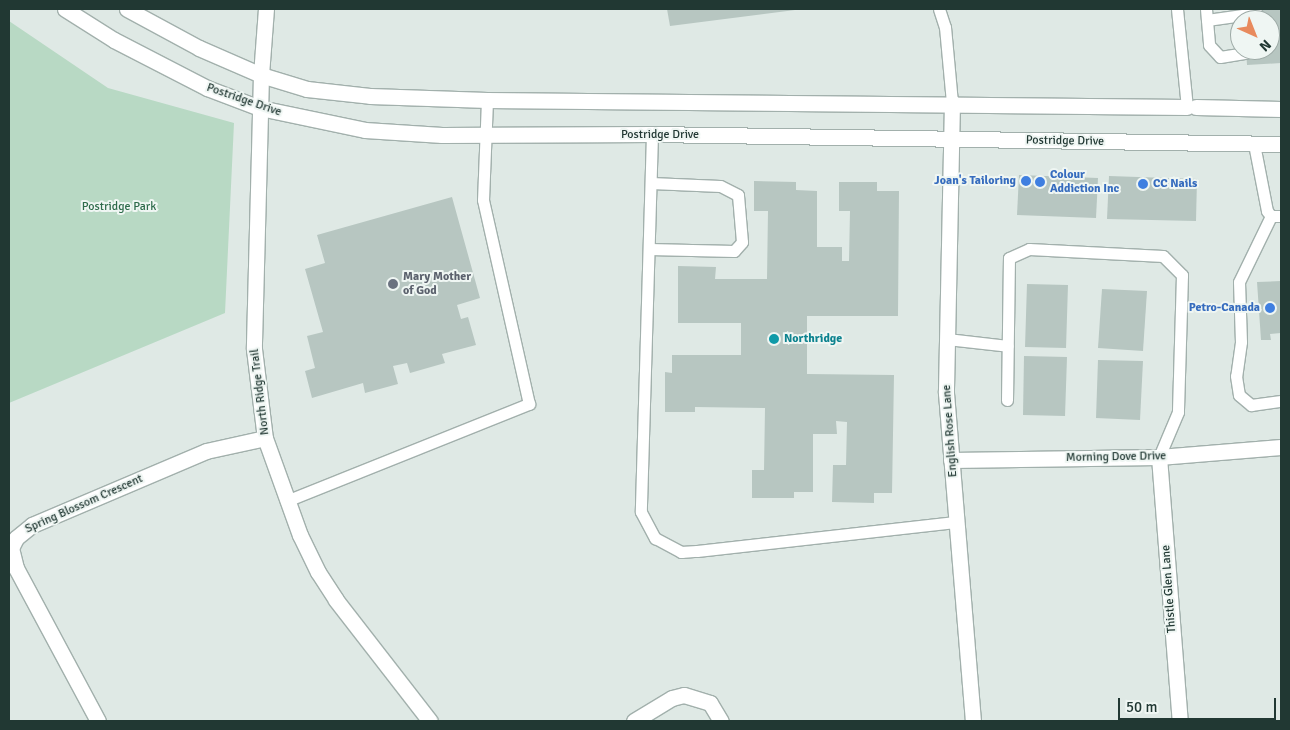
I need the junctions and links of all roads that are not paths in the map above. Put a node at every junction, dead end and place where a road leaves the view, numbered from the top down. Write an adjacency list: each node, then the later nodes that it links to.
1 (65, 9): 13 (street, Postridge Drive)
2 (127, 9): 9 (street)
3 (266, 9): 9 (street, North Ridge Trail)
4 (939, 9): 11 (lane)
5 (1177, 9): 12 (lane)
6 (1206, 14): 7 (lane); 8 (lane)
7 (1230, 14)
8 (1230, 55)
9 (262, 75): 10 (street); 13 (street, North Ridge Trail)
10 (487, 100): 11 (street); 16 (lane)
11 (952, 102): 12 (street); 17 (street, English Rose Lane)
12 (1191, 107): 14 (street)
13 (260, 108): 16 (street, Postridge Drive); 27 (street, North Ridge Trail)
14 (1281, 109)
15 (652, 134): 16 (street, Postridge Drive); 17 (street, Postridge Drive); 20 (lane)
16 (486, 135): 31 (lane)
17 (951, 139): 18 (street, Postridge Drive); 23 (street, English Rose Lane)
18 (1254, 144): 19 (street, Postridge Drive); 21 (lane)
19 (1281, 144)
20 (651, 183): 22 (lane); 22 (lane)
21 (1276, 216): 26 (lane)
22 (649, 249): 32 (lane)
23 (947, 339): 24 (lane); 30 (street, English Rose Lane)
24 (1008, 346): 25 (lane); 29 (lane)
25 (1007, 400)
26 (1281, 401)
27 (265, 438): 31 (street, North Ridge Trail); 33 (street, Spring Blossom Crescent)
28 (1281, 447): 29 (street, Morning Dove Drive)
29 (1159, 457): 30 (street, Morning Dove Drive); 38 (street, Thistle Glen Lane)
30 (951, 460): 32 (street, English Rose Lane)
31 (286, 501): 34 (street, North Ridge Trail)
32 (957, 522): 37 (street, English Rose Lane)
33 (98, 721)
34 (430, 721)
35 (634, 721): 36 (street)
36 (721, 721)
37 (973, 721)
38 (1180, 721)

